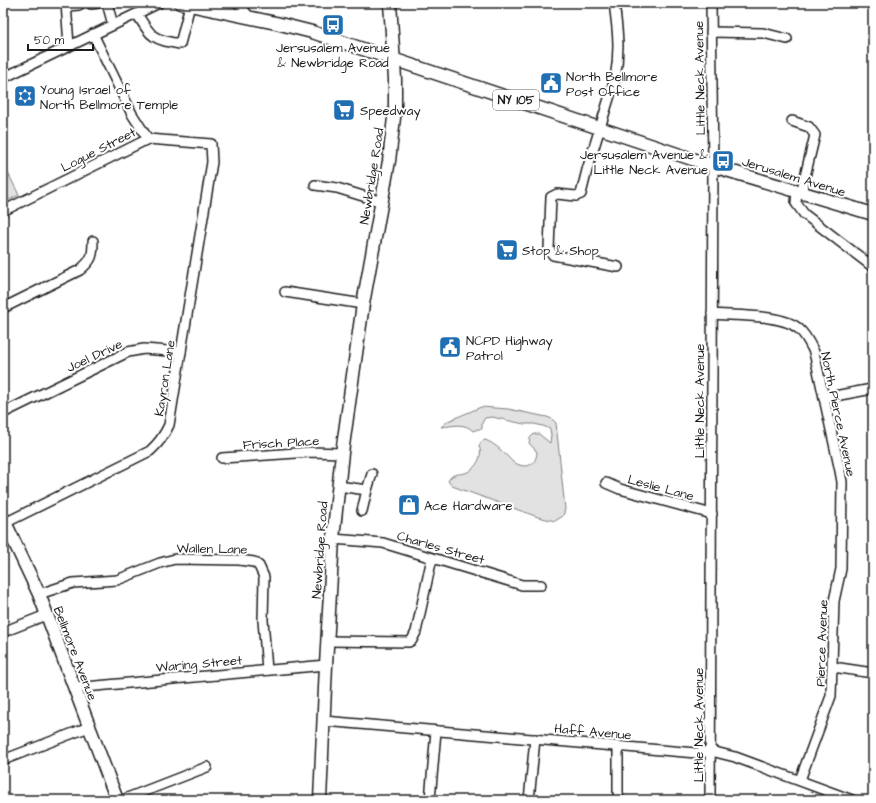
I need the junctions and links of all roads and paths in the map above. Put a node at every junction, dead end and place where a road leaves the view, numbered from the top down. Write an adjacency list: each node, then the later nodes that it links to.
1 (107, 3): 12 (street)
2 (159, 3): 10 (street)
3 (239, 3): 11 (street)
4 (390, 3): 17 (main road, Newbridge Road)
5 (614, 3): 20 (street)
6 (711, 3): 13 (street, Little Neck Avenue)
7 (185, 4): 10 (street); 11 (main road, Jerusalem Avenue)
8 (67, 5): 9 (street); 16 (street)
9 (79, 5)
10 (137, 14): 12 (street)
11 (249, 17): 17 (main road, Jerusalem Avenue)
12 (113, 25): 14 (street)
13 (711, 32): 15 (street); 23 (street, Little Neck Avenue)
14 (93, 34): 16 (street); 21 (street)
15 (787, 39)
16 (69, 46): 18 (street)
17 (393, 59): 20 (main road, Jerusalem Avenue / NY 105); 26 (main road, Newbridge Road)
18 (3, 78)
19 (792, 121): 25 (street)
20 (600, 128): 23 (main road, Jerusalem Avenue / NY 105); 30 (street)
21 (148, 139): 22 (street, Logue Street); 27 (street, Logue Street)
22 (211, 144): 36 (street, Kayron Lane)
23 (713, 166): 25 (main road, Jerusalem Avenue / NY 105); 35 (street, Little Neck Avenue)
24 (315, 185): 26 (street)
25 (799, 192): 28 (main road, Jerusalem Avenue / NY 105); 31 (street)
26 (382, 202): 33 (main road, Newbridge Road)
27 (3, 211)
28 (873, 214)
29 (93, 241): 34 (street)
30 (618, 267)
31 (873, 267)
32 (285, 292): 33 (street)
33 (363, 304): 40 (main road, Newbridge Road)
34 (3, 308)
35 (712, 314): 38 (street, North Pierce Avenue); 48 (street, Little Neck Avenue)
36 (181, 352): 39 (street, Joel Drive); 49 (street, Kayron Lane)
37 (872, 389): 38 (street)
38 (824, 398): 46 (street, North Pierce Avenue)
39 (3, 413)
40 (342, 453): 41 (street, Frisch Place); 44 (main road, Newbridge Road)
41 (222, 458)
42 (372, 474): 45 (street)
43 (606, 483): 48 (street, Leslie Lane)
44 (338, 486): 45 (street); 50 (main road, Newbridge Road)
45 (367, 490): 47 (street)
46 (841, 501): 58 (street, Pierce Avenue)
47 (362, 511)
48 (712, 514): 67 (street, Little Neck Avenue)
49 (4, 520): 53 (main road, Bellmore Avenue)
50 (333, 539): 51 (street, Charles Street); 56 (main road, Newbridge Road)
51 (432, 558): 52 (street, Charles Street); 56 (street)
52 (541, 585)
53 (38, 594): 54 (main road, Bellmore Avenue); 59 (street, Wallen Lane)
54 (46, 615): 55 (street); 61 (main road, Bellmore Avenue)
55 (3, 632)
56 (327, 641): 57 (main road, Newbridge Road)
57 (326, 665): 59 (street, Waring Street); 62 (main road, Newbridge Road)
58 (833, 667): 60 (street); 70 (street, Pierce Avenue)
59 (267, 670): 61 (street, Waring Street)
60 (873, 673)
61 (74, 688): 63 (main road, Bellmore Avenue)
62 (324, 722): 64 (street, Haff Avenue); 73 (main road, Newbridge Road)
63 (89, 727): 68 (street); 71 (main road, Bellmore Avenue)
64 (436, 731): 65 (street, Haff Avenue); 74 (street)
65 (535, 739): 66 (street, Haff Avenue); 75 (street)
66 (618, 747): 67 (street, Haff Avenue); 76 (street)
67 (711, 751): 70 (street, Haff Avenue); 77 (street, Little Neck Avenue)
68 (3, 760)
69 (207, 767): 72 (street)
70 (800, 780): 78 (street, Haff Avenue)
71 (117, 800)
72 (122, 800)
73 (320, 800)
74 (430, 800)
75 (529, 800)
76 (620, 800)
77 (710, 800)
78 (852, 800)

